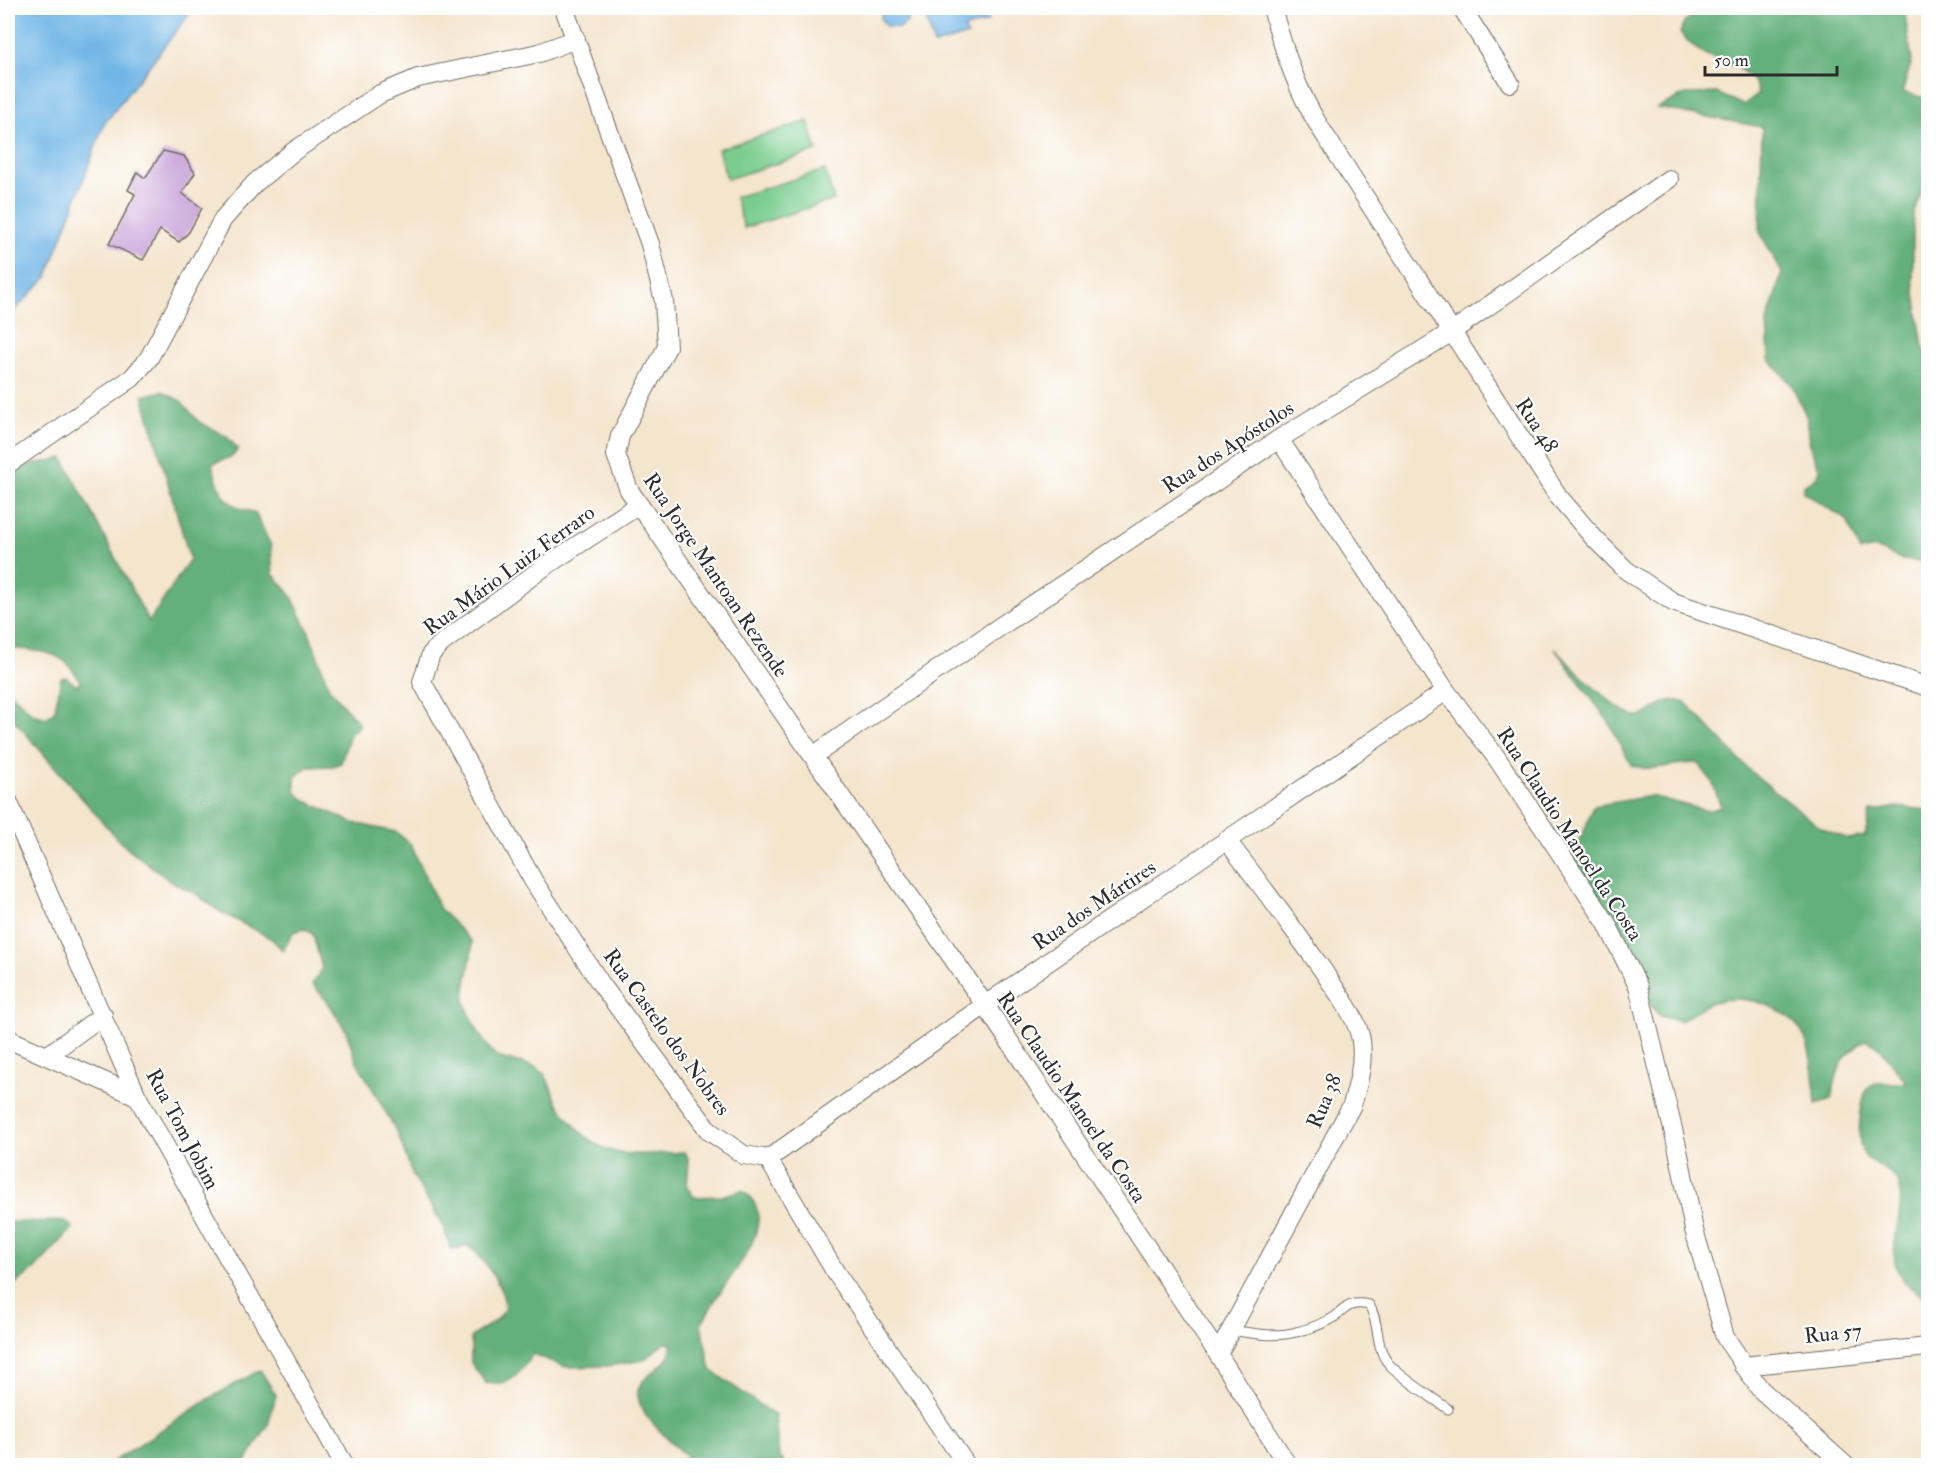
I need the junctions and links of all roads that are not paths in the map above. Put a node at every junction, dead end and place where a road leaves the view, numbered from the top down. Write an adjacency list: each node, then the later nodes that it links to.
1 (564, 8): 4 (street, Rua Jorge Mantoan Rezende)
2 (1272, 8): 7 (street, Rua 48)
3 (1462, 8): 5 (street)
4 (576, 39): 9 (street); 10 (street, Rua Jorge Mantoan Rezende)
5 (1510, 83)
6 (1669, 179): 7 (street, Rua dos Apóstolos)
7 (1450, 333): 8 (street, Rua dos Apóstolos); 12 (street, Rua 48)
8 (1280, 439): 13 (street, Rua Claudio Manoel da Costa); 14 (street, Rua dos Apóstolos)
9 (8, 464)
10 (639, 506): 11 (street, Rua Mário Luiz Ferraro); 14 (street, Rua Jorge Mantoan Rezende)
11 (422, 682): 22 (street, Rua Castelo dos Nobres)
12 (1929, 687)
13 (1446, 691): 16 (street, Rua dos Mártires); 26 (street, Rua Claudio Manoel da Costa)
14 (813, 756): 17 (street, Rua Claudio Manoel da Costa)
15 (8, 801): 18 (street, Rua Tom Jobim)
16 (1228, 842): 17 (street, Rua dos Mártires); 23 (street, Rua 38)
17 (985, 1005): 22 (street, Rua dos Mártires); 25 (street, Rua Claudio Manoel da Costa)
18 (103, 1015): 20 (street); 21 (street, Rua Tom Jobim)
19 (8, 1039): 20 (street)
20 (48, 1055): 21 (street)
21 (136, 1096): 28 (street, Rua Tom Jobim)
22 (768, 1159): 29 (street)
23 (1230, 1330): 25 (street, Rua 38); 27 (lane)
24 (1929, 1347): 26 (street, Rua 57)
25 (1218, 1354): 30 (street, Rua Claudio Manoel da Costa)
26 (1743, 1366): 31 (street, Rua Claudio Manoel da Costa)
27 (1448, 1409)
28 (345, 1466)
29 (968, 1466)
30 (1288, 1466)
31 (1846, 1466)

